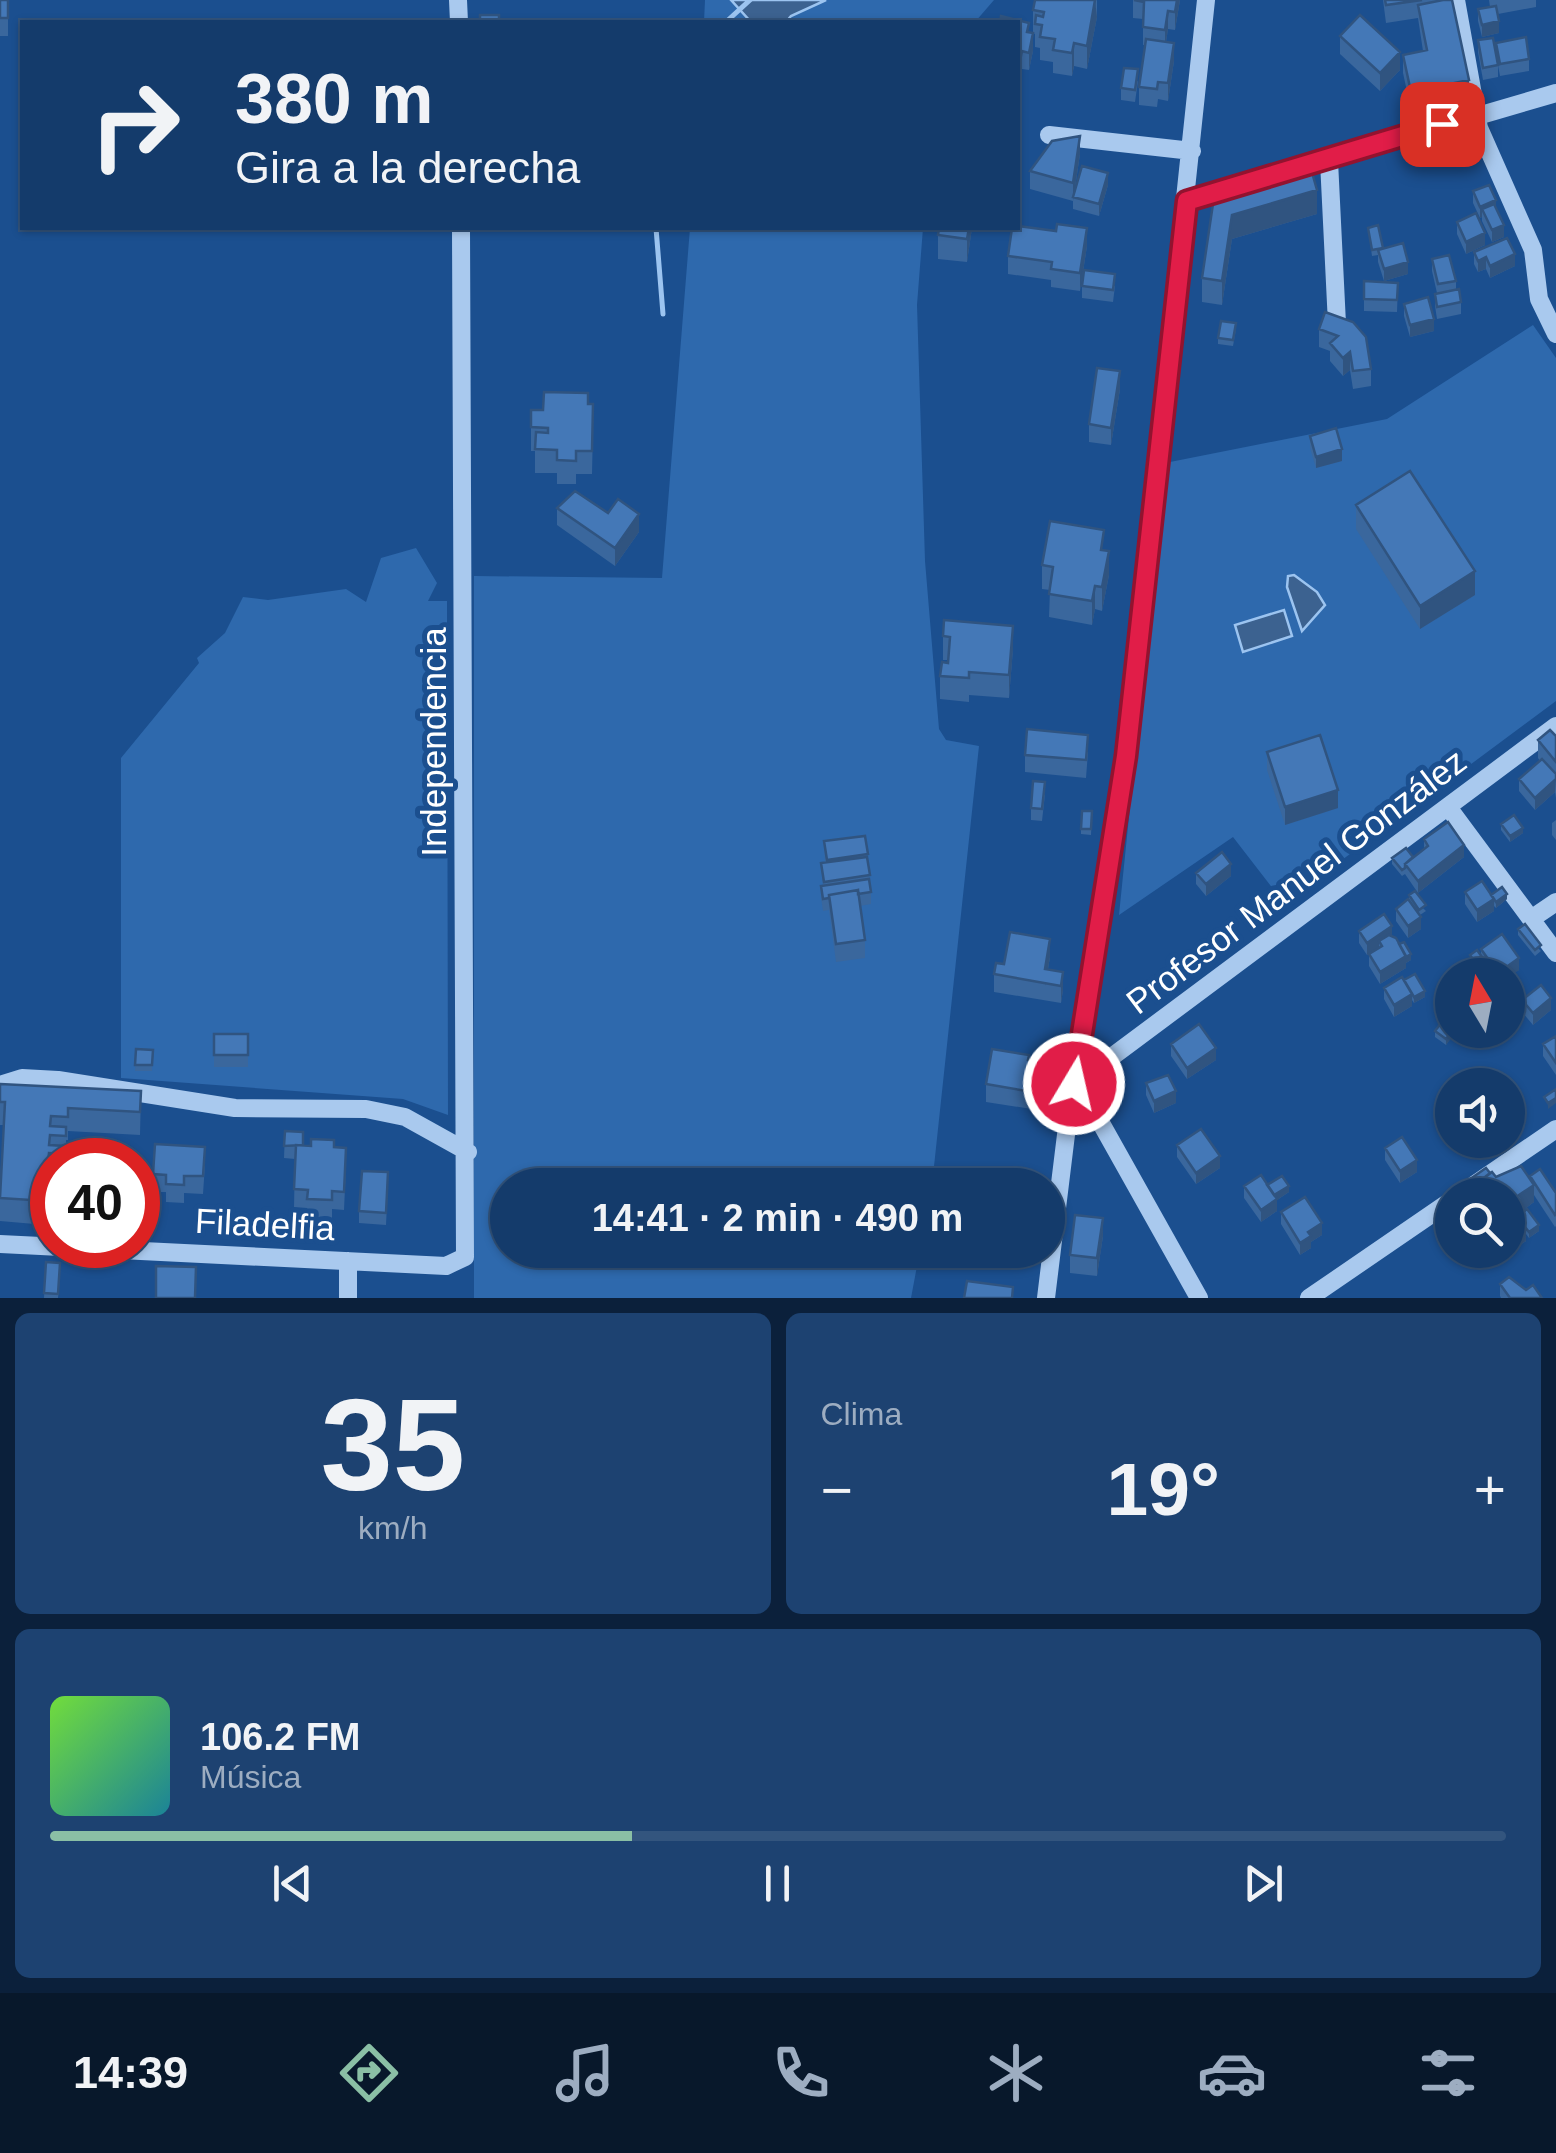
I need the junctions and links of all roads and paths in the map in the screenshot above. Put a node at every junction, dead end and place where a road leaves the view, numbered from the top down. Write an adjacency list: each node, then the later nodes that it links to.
1 (1206, 0): 6 (street)
2 (1456, 0): 4 (street)
3 (1556, 93): 4 (street)
4 (1479, 112): 7 (street); 11 (street)
5 (1049, 135): 6 (street)
6 (1192, 151): 8 (street)
7 (1328, 161): 8 (street); 10 (street)
8 (1187, 201): 17 (street)
9 (461, 230): 20 (street, Independencia)
10 (1337, 324)
11 (1556, 334)
12 (1556, 726): 13 (street, Profesor Manuel González)
13 (1448, 807): 15 (street); 17 (street, Profesor Manuel González)
14 (1556, 902): 15 (street)
15 (1531, 919): 16 (street)
16 (1556, 953)
17 (1074, 1084): 27 (street); 28 (street)
18 (0, 1085): 20 (street)
19 (1556, 1129): 21 (street)
20 (468, 1152): 24 (street, Independencia)
21 (1484, 1178)
22 (1435, 1212): 29 (street)
23 (0, 1244): 25 (street, Filadelfia)
24 (465, 1256): 25 (street, Filadelfia)
25 (348, 1261): 26 (street)
26 (348, 1298)
27 (1046, 1298)
28 (1199, 1298)
29 (1309, 1298)

